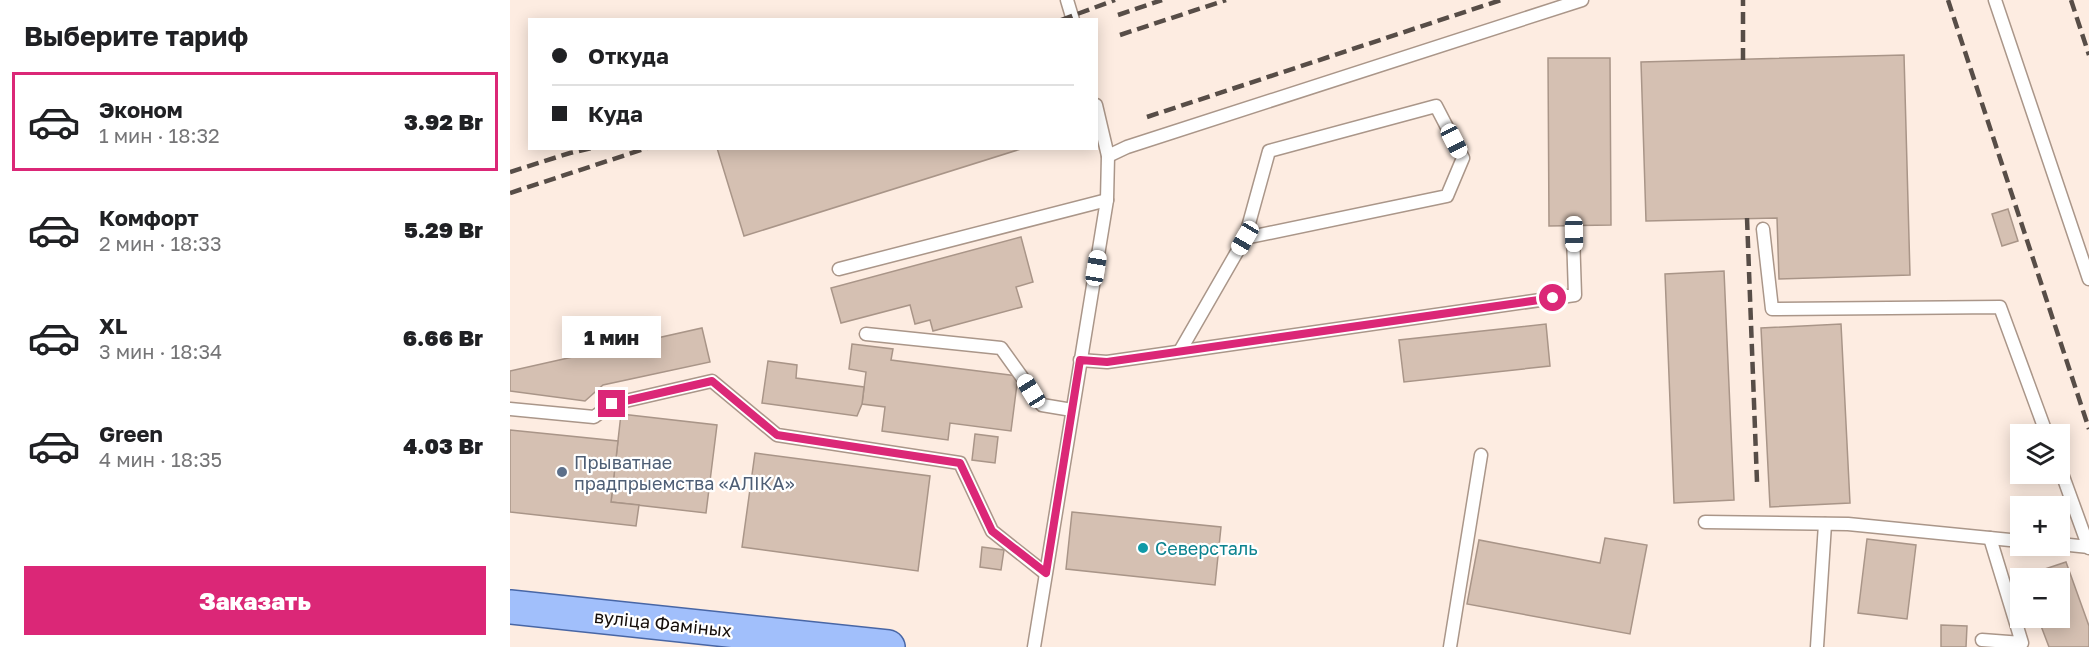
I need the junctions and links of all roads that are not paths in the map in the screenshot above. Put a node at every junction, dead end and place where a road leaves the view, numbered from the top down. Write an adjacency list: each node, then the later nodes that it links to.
1 (1067, 0): 4 (lane)
2 (1582, 0): 6 (lane)
3 (1995, 0): 12 (lane)
4 (1072, 18)
5 (1098, 114): 6 (lane)
6 (1108, 156): 7 (lane)
7 (1107, 200): 11 (lane); 15 (lane)
8 (1763, 229): 18 (lane)
9 (1574, 234): 14 (lane)
10 (1245, 238): 10 (lane); 14 (lane)
11 (839, 269)
12 (2089, 279)
13 (866, 334): 17 (lane)
14 (1180, 351): 15 (lane)
15 (1080, 360): 17 (lane)
16 (510, 409): 27 (lane)
17 (1072, 410): 27 (lane)
18 (2043, 424)
19 (1481, 456): 32 (lane)
20 (2066, 484): 26 (lane)
21 (1705, 522): 22 (lane)
22 (1825, 524): 23 (lane); 33 (lane)
23 (1990, 538): 24 (lane); 29 (lane)
24 (2010, 539)
25 (2070, 545): 26 (lane)
26 (2089, 548)
27 (1046, 573): 31 (lane)
28 (510, 607): 30 (main road, вуліца Фаміных)
29 (1982, 640)
30 (888, 647)
31 (1034, 647)
32 (1450, 647)
33 (1817, 647)

